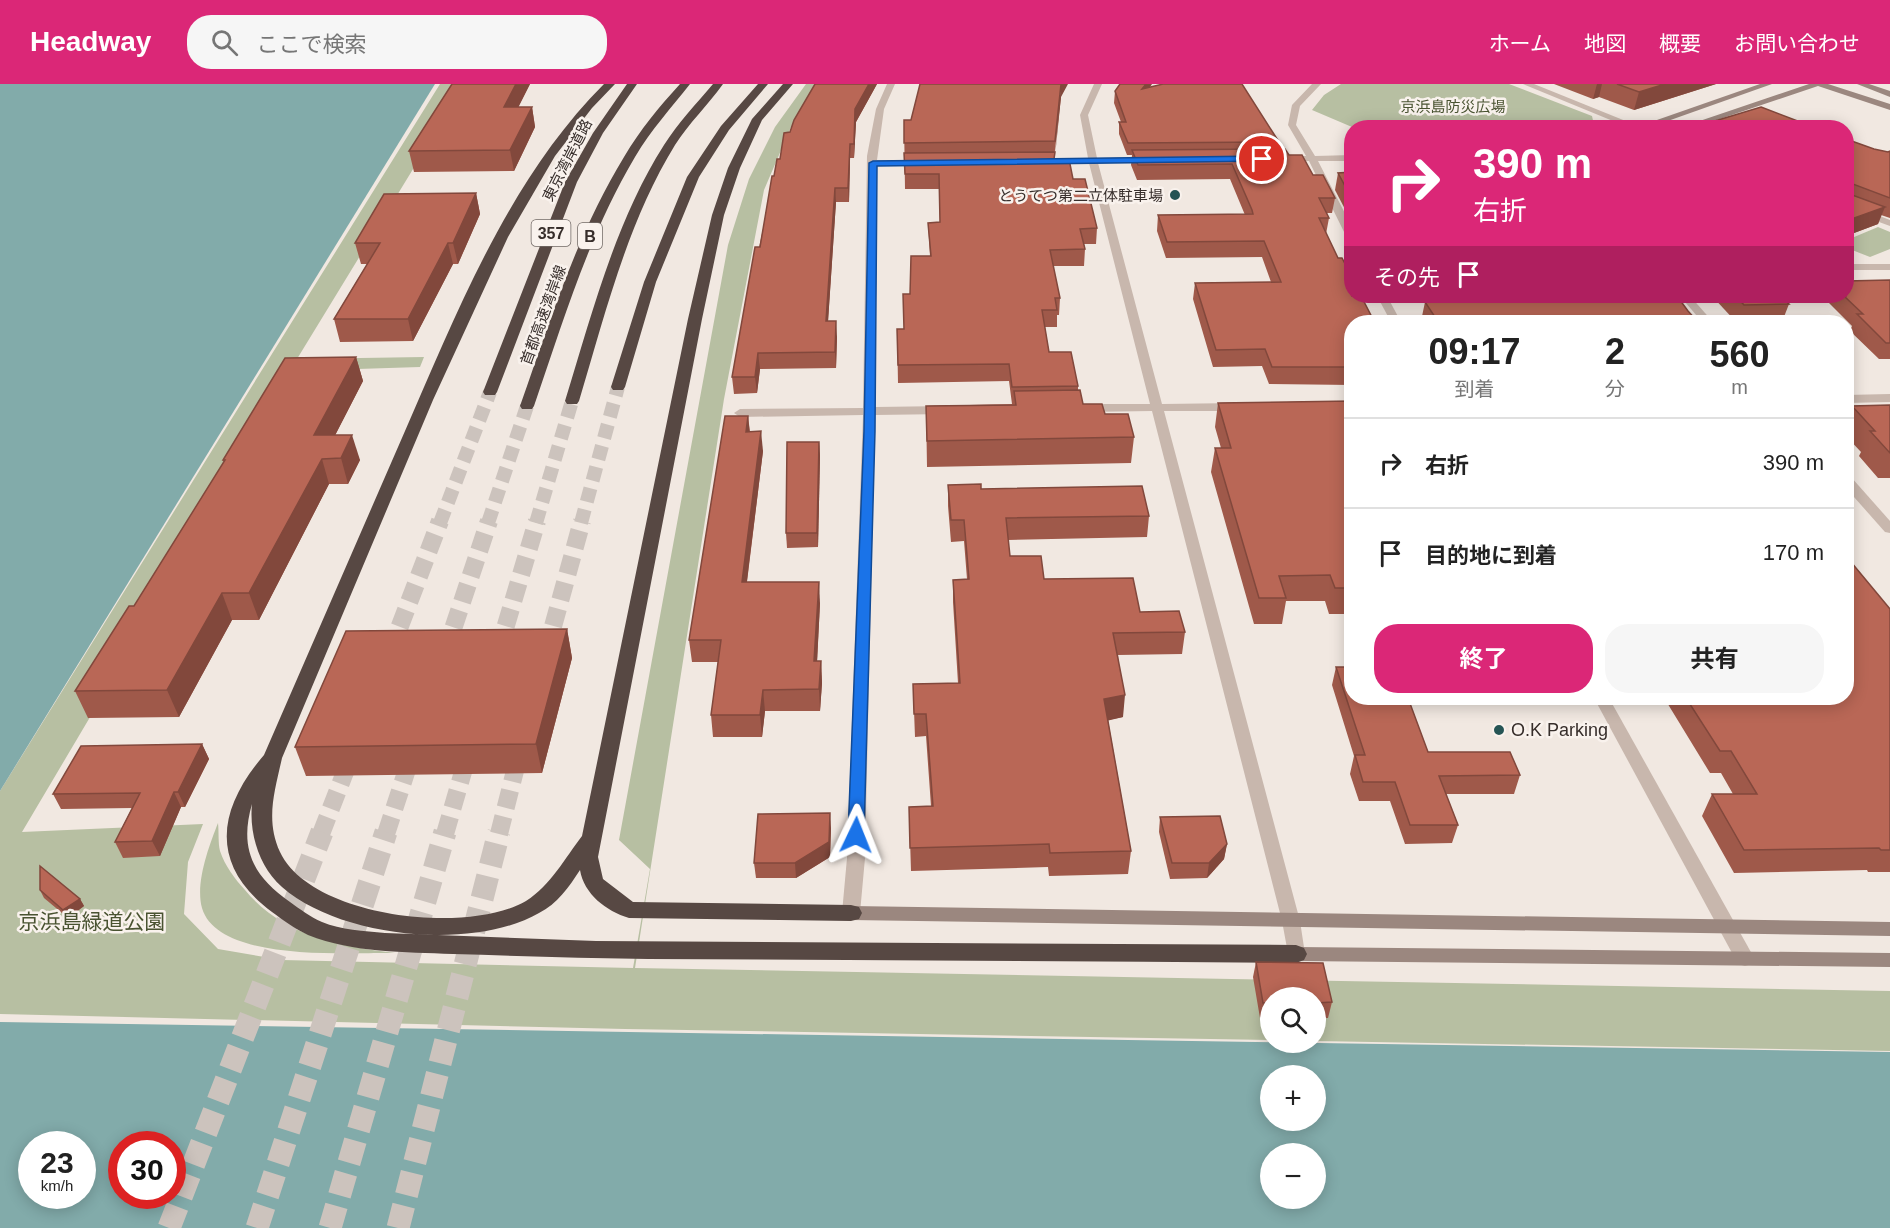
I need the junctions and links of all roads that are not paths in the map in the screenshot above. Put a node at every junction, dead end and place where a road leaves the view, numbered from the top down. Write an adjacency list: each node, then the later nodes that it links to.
1 (610, 84): 49 (highway)
2 (632, 84): 35 (highway, 東京湾岸道路 / 357)
3 (685, 84): 39 (highway, 首都高速湾岸線 / B)
4 (718, 84): 38 (highway, B)
5 (763, 84): 34 (highway)
6 (788, 84): 50 (highway)
7 (891, 84): 26 (street)
8 (1098, 84): 22 (street)
9 (1317, 84): 19 (street)
10 (1527, 84): 16 (street)
11 (1768, 84): 17 (street)
12 (1818, 84): 15 (street); 18 (street)
13 (1861, 84): 14 (street)
14 (1890, 94)
15 (1890, 107)
16 (1621, 120)
17 (1660, 120)
18 (1708, 120)
19 (1312, 158): 20 (street); 21 (street); 28 (street)
20 (1344, 158)
21 (1273, 159)
22 (1093, 160): 23 (street); 24 (street); 41 (street)
23 (1166, 160)
24 (1034, 161)
25 (939, 162): 26 (street)
26 (873, 163): 44 (street)
27 (1854, 209): 29 (street)
28 (1344, 222)
29 (1890, 223)
30 (1854, 267): 31 (street)
31 (1890, 267)
32 (1691, 303): 33 (street)
33 (1702, 315)
34 (618, 387)
35 (490, 392)
36 (1890, 398): 37 (street)
37 (1854, 399)
38 (572, 401)
39 (527, 406)
40 (1249, 406): 41 (street)
41 (1157, 407): 42 (street); 52 (street)
42 (1076, 408)
43 (960, 410): 44 (street)
44 (870, 411): 45 (street); 51 (street)
45 (740, 413)
46 (1854, 489): 47 (street)
47 (1890, 529)
48 (1605, 705): 53 (street)
49 (272, 758): 50 (highway); 55 (highway)
50 (590, 841): 51 (highway)
51 (851, 913): 52 (street)
52 (1290, 921): 53 (street); 55 (street)
53 (1728, 927): 54 (street); 56 (street)
54 (1890, 929)
55 (1296, 954): 56 (street)
56 (1745, 959): 57 (street)
57 (1890, 960)

